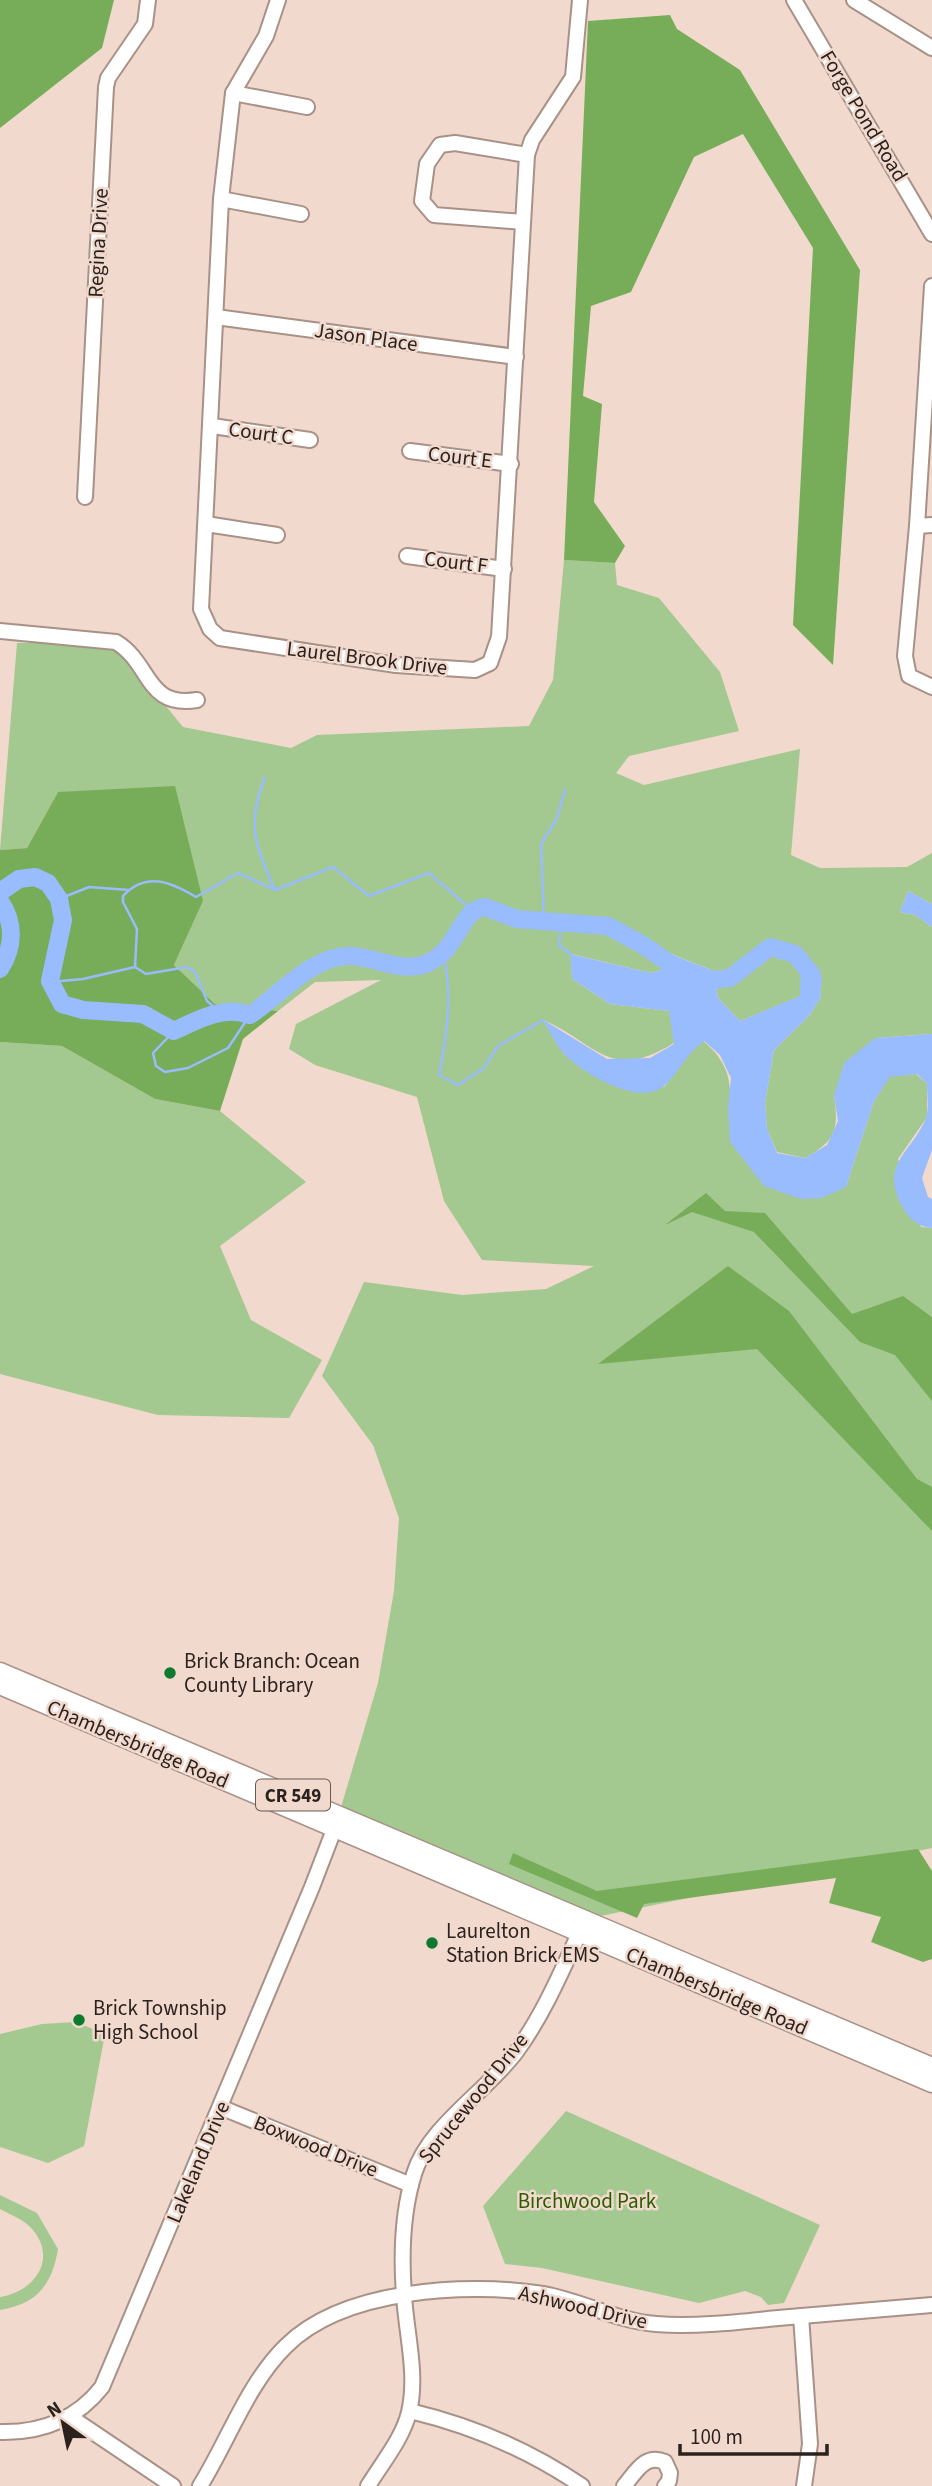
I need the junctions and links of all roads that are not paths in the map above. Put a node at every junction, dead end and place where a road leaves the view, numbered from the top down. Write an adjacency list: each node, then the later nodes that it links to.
1 (148, 0): 22 (street, Regina Drive)
2 (278, 0): 7 (street, Laurel Brook Drive)
3 (580, 0): 9 (street, Laurel Brook Drive)
4 (793, 0): 13 (street, Forge Pond Road)
5 (854, 0): 6 (street)
6 (932, 48)
7 (233, 93): 8 (street); 10 (street, Laurel Brook Drive)
8 (307, 107)
9 (527, 155): 12 (street, Laurel Brook Drive); 12 (street)
10 (221, 199): 11 (street); 15 (street, Laurel Brook Drive)
11 (301, 214)
12 (523, 222): 16 (street, Laurel Brook Drive)
13 (932, 234)
14 (932, 286): 17 (street)
15 (216, 317): 16 (street, Jason Place); 18 (street, Laurel Brook Drive)
16 (516, 357): 21 (street, Laurel Brook Drive)
17 (928, 412): 25 (street)
18 (212, 426): 19 (street, Court C); 23 (street, Laurel Brook Drive)
19 (310, 440)
20 (410, 451): 21 (street, Court E)
21 (511, 464): 28 (street, Laurel Brook Drive)
22 (85, 497)
23 (206, 524): 26 (street); 28 (street, Laurel Brook Drive)
24 (932, 525): 25 (street)
25 (917, 526): 30 (street)
26 (277, 535)
27 (407, 556): 28 (street, Court F)
28 (504, 569)
29 (0, 631): 31 (street)
30 (932, 687)
31 (197, 700)
32 (0, 1672): 35 (main road, Chambersbridge Road / CR 549)
33 (0, 1685): 34 (main road, Chambersbridge Road / CR 549)
34 (335, 1827): 35 (main road, Chambersbridge Road / CR 549); 38 (street, Lakeland Drive)
35 (583, 1926): 36 (main road, Chambersbridge Road / CR 549); 37 (main road, Chambersbridge Road / CR 549); 39 (street, Sprucewood Drive)
36 (932, 2067)
37 (932, 2082)
38 (220, 2107): 39 (street, Boxwood Drive); 44 (street, Lakeland Drive)
39 (411, 2185): 40 (street, Sprucewood Drive)
40 (404, 2295): 42 (street, Ashwood Drive); 43 (street, Sprucewood Drive); 47 (street, Ashwood Drive)
41 (932, 2305): 42 (street, Ashwood Drive)
42 (802, 2316): 52 (street)
43 (410, 2411): 48 (street, Sprucewood Drive); 49 (street)
44 (69, 2416): 45 (street, Lakeland Drive); 46 (street)
45 (0, 2432)
46 (173, 2486)
47 (200, 2486)
48 (368, 2486)
49 (582, 2486)
50 (624, 2486): 51 (street)
51 (665, 2486)
52 (804, 2486)

